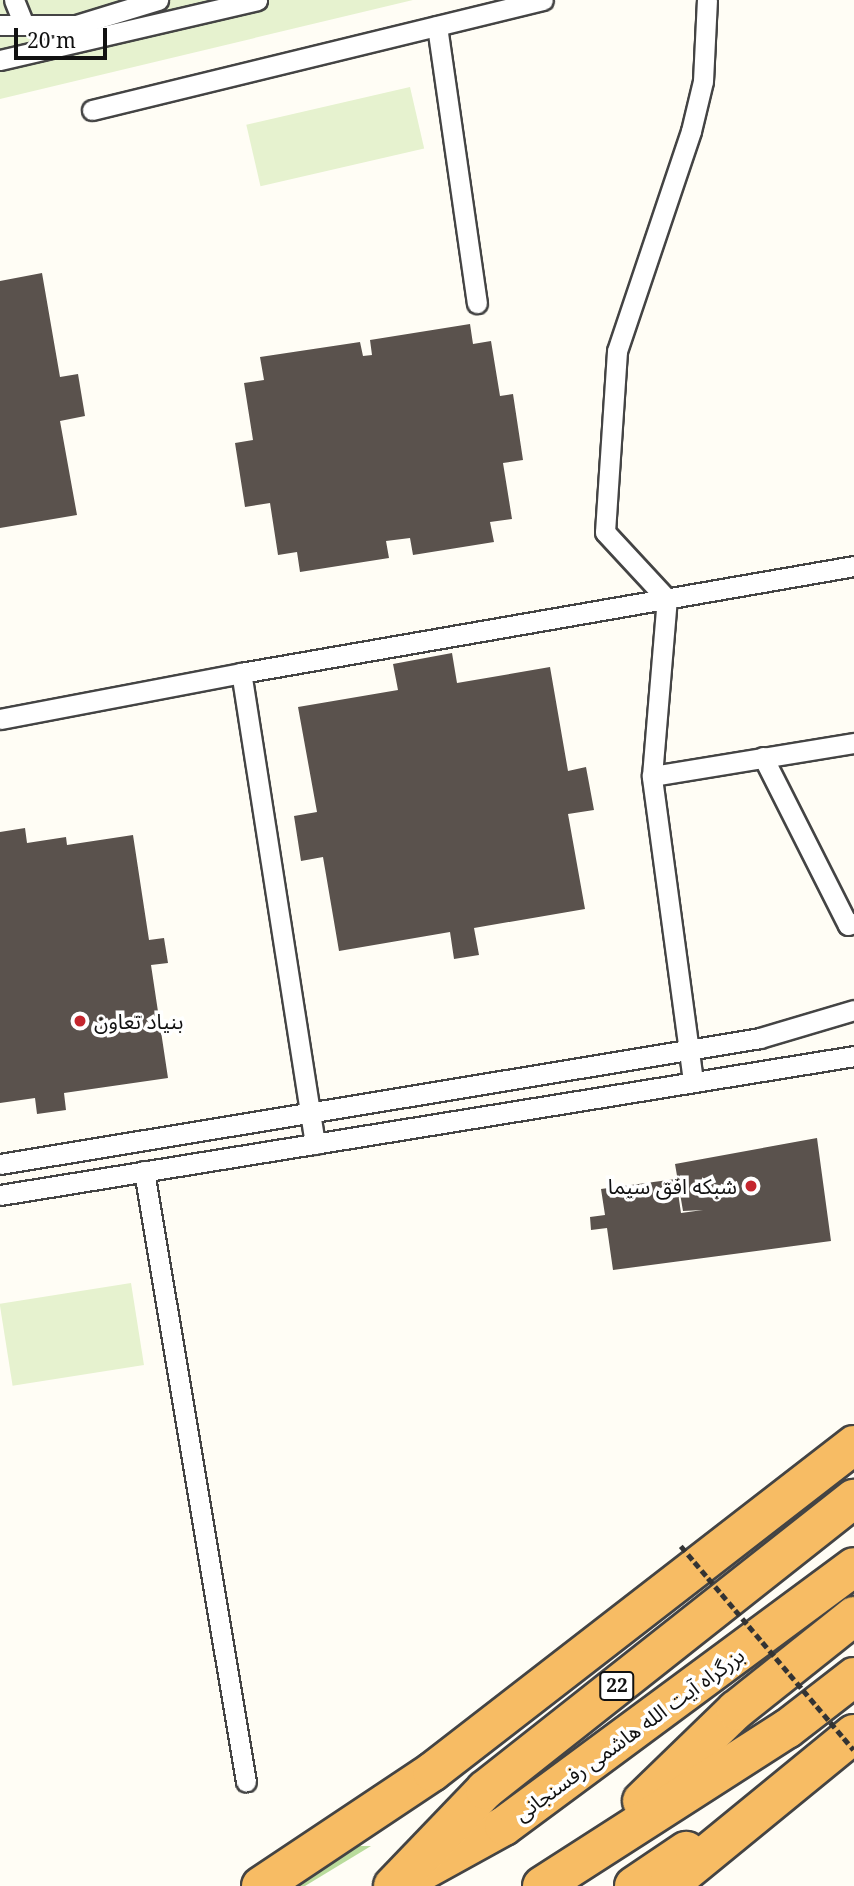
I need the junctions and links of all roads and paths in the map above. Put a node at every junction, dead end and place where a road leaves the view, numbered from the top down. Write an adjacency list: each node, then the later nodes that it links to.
1 (14, 0): 7 (lane)
2 (158, 0): 7 (lane)
3 (257, 0): 9 (lane)
4 (543, 0): 8 (lane)
5 (707, 0): 13 (lane)
6 (0, 25): 7 (lane)
7 (24, 25)
8 (437, 26): 10 (lane); 11 (lane)
9 (0, 60)
10 (92, 110)
11 (477, 303)
12 (854, 566): 13 (lane)
13 (667, 599): 14 (lane); 18 (lane)
14 (242, 673): 15 (lane); 24 (lane)
15 (0, 719)
16 (854, 743): 17 (lane)
17 (763, 757): 18 (lane); 19 (lane)
18 (652, 776): 21 (lane)
19 (854, 923)
20 (854, 1010): 21 (lane)
21 (687, 1050): 23 (lane); 24 (lane)
22 (854, 1056): 23 (lane)
23 (693, 1081): 25 (lane)
24 (310, 1109): 25 (lane); 26 (lane)
25 (315, 1144): 27 (lane)
26 (0, 1164)
27 (144, 1171): 28 (lane); 37 (lane)
28 (0, 1195)
29 (854, 1445): 40 (highway)
30 (854, 1499): 41 (highway, بزرگراه آیت الله هاشمی رفسنجانی / 22)
31 (681, 1546): 36 (path, bridge)
32 (854, 1567): 41 (highway, بزرگراه آیت الله هاشمی رفسنجانی / 22)
33 (854, 1616): 39 (highway, بزرگراه آیت الله هاشمی رفسنجانی)
34 (854, 1677): 39 (highway, بزرگراه آیت الله هاشمی رفسنجانی)
35 (854, 1734): 38 (highway)
36 (854, 1751)
37 (246, 1782)
38 (791, 1784): 43 (highway); 44 (highway)
39 (590, 1852): 42 (highway, بزرگراه آیت الله هاشمی رفسنجانی)
40 (261, 1886)
41 (394, 1886)
42 (542, 1886)
43 (634, 1886)
44 (668, 1886)

